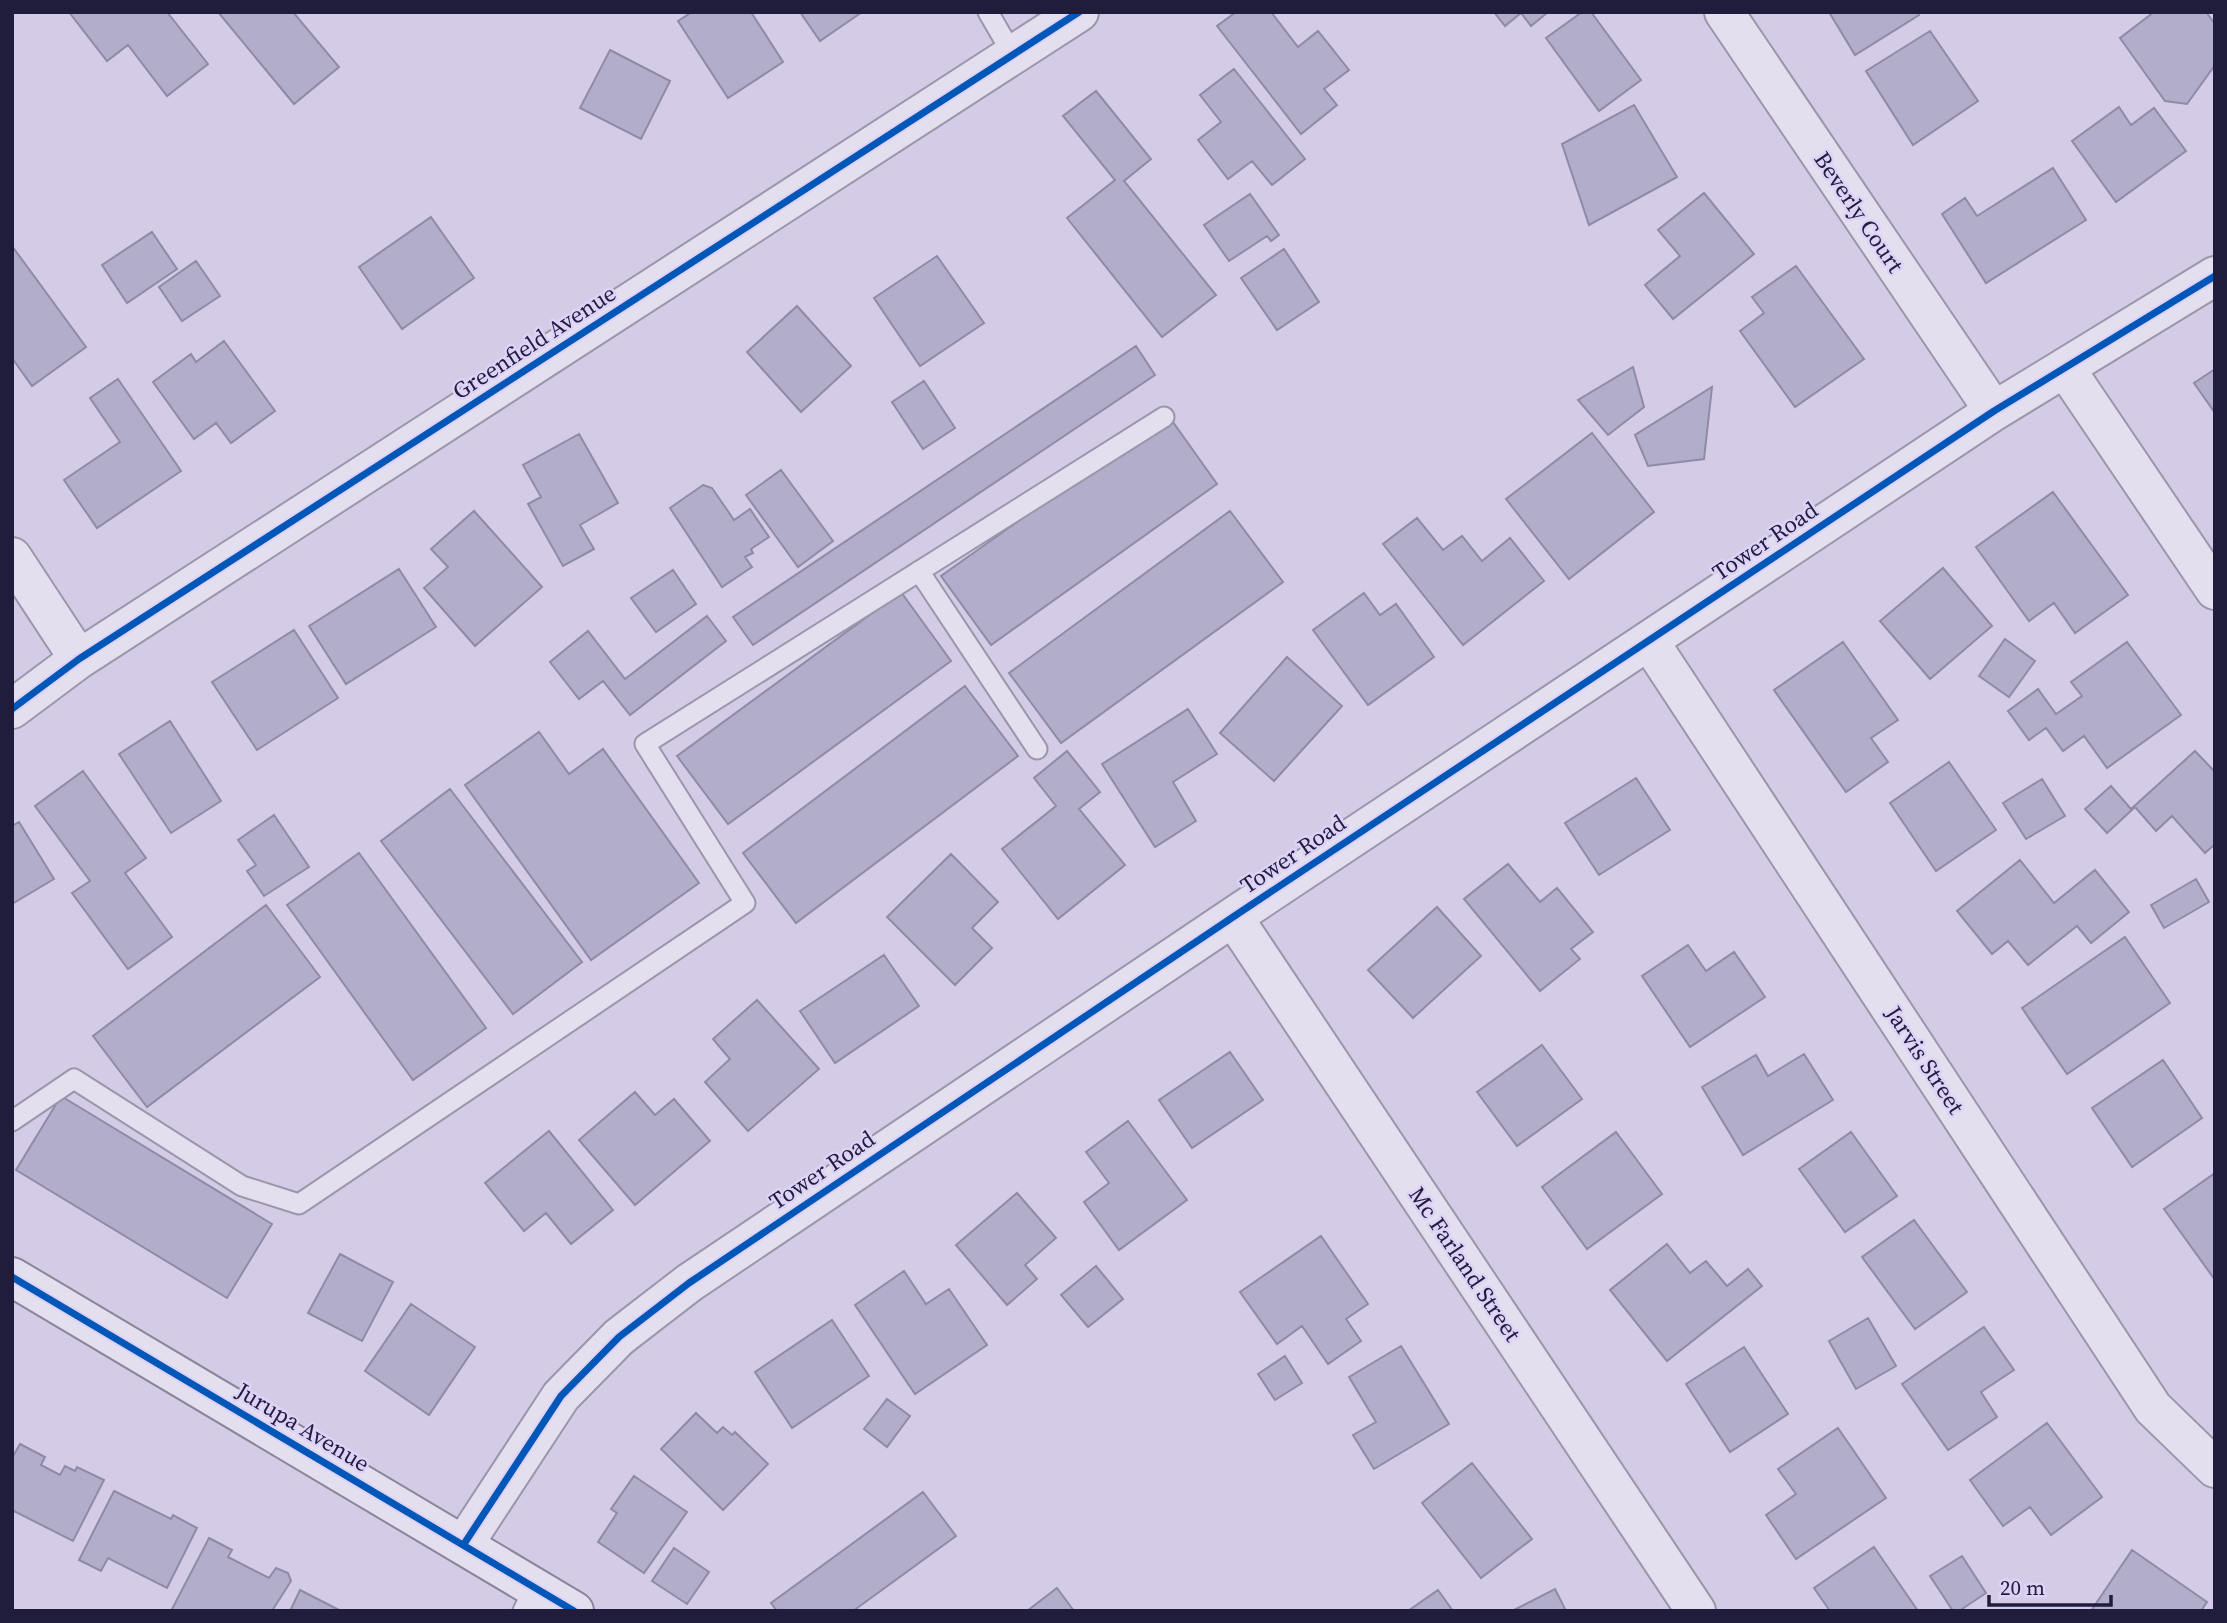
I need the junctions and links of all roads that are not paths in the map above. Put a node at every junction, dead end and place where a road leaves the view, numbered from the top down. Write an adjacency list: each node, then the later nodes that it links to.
1 (988, 12): 4 (lane)
2 (1079, 12): 4 (street, Greenfield Avenue)
3 (1724, 12): 7 (street, Beverly Court)
4 (1013, 55): 13 (street, Greenfield Avenue)
5 (2215, 276): 6 (street, Tower Road)
6 (2065, 368): 7 (street, Tower Road); 11 (street)
7 (1994, 411): 12 (street, Tower Road)
8 (1164, 417): 10 (lane)
9 (12, 556): 13 (street)
10 (919, 571): 15 (lane); 17 (lane)
11 (2215, 590)
12 (1649, 641): 16 (street, Tower Road); 19 (street, Jarvis Street)
13 (79, 659): 14 (street, Greenfield Avenue)
14 (12, 709)
15 (1037, 749)
16 (1233, 917): 20 (street, Tower Road); 23 (street, Mc Farland Street)
17 (12, 1121)
18 (12, 1278): 20 (street, Jurupa Avenue)
19 (2215, 1468)
20 (464, 1544): 21 (street, Jurupa Avenue)
21 (529, 1599): 22 (street, Jurupa Avenue)
22 (574, 1611)
23 (1696, 1611)

